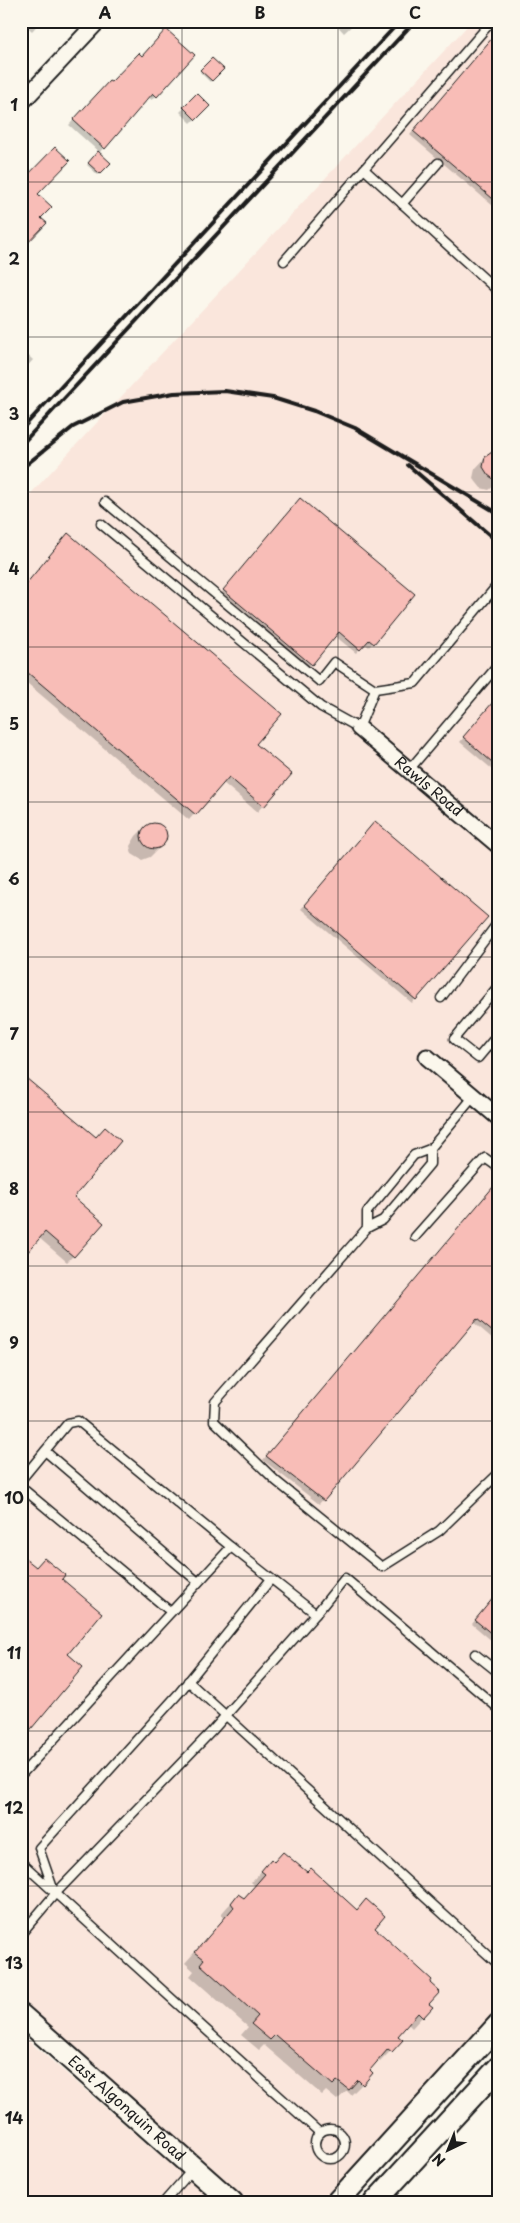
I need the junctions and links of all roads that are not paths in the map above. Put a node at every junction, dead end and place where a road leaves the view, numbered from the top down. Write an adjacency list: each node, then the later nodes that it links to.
1 (98, 21): 3 (street)
2 (492, 21): 5 (lane)
3 (21, 103)
4 (438, 163): 6 (lane)
5 (364, 169): 6 (lane); 7 (lane)
6 (402, 204): 8 (lane)
7 (284, 261)
8 (499, 292)
9 (105, 502): 13 (lane)
10 (101, 524): 14 (lane)
11 (499, 583): 13 (lane)
12 (499, 664): 15 (lane)
13 (375, 689): 14 (lane)
14 (359, 728): 15 (street, Rawls Road)
15 (409, 770): 16 (street, Rawls Road)
16 (499, 846)
17 (499, 921): 19 (lane)
18 (499, 985): 20 (lane)
19 (440, 998)
20 (499, 1033)
21 (427, 1057): 22 (street)
22 (474, 1096): 23 (street); 24 (lane)
23 (499, 1118)
24 (430, 1148): 26 (lane); 26 (lane)
25 (499, 1168): 27 (lane)
26 (367, 1228): 29 (lane)
27 (415, 1237)
28 (45, 1451): 30 (lane); 32 (lane); 34 (lane)
29 (499, 1474)
30 (21, 1480)
31 (21, 1487): 35 (lane)
32 (231, 1547): 33 (lane); 34 (lane)
33 (271, 1579): 36 (lane); 39 (lane)
34 (198, 1582): 35 (lane)
35 (171, 1612): 42 (lane)
36 (316, 1614): 40 (lane); 41 (lane)
37 (475, 1654): 38 (lane)
38 (499, 1673)
39 (188, 1681): 41 (lane); 44 (lane)
40 (499, 1709)
41 (226, 1715): 44 (lane); 46 (lane)
42 (21, 1776)
43 (21, 1862): 44 (lane)
44 (55, 1894): 45 (lane); 50 (lane)
45 (21, 1934)
46 (499, 1965)
47 (21, 2015): 51 (main road, East Algonquin Road)
48 (499, 2024): 54 (main road)
49 (499, 2067): 55 (main road)
50 (320, 2133): 50 (lane)
51 (194, 2168): 52 (lane); 53 (main road, East Algonquin Road)
52 (164, 2202)
53 (232, 2202)
54 (336, 2202)
55 (375, 2202)

